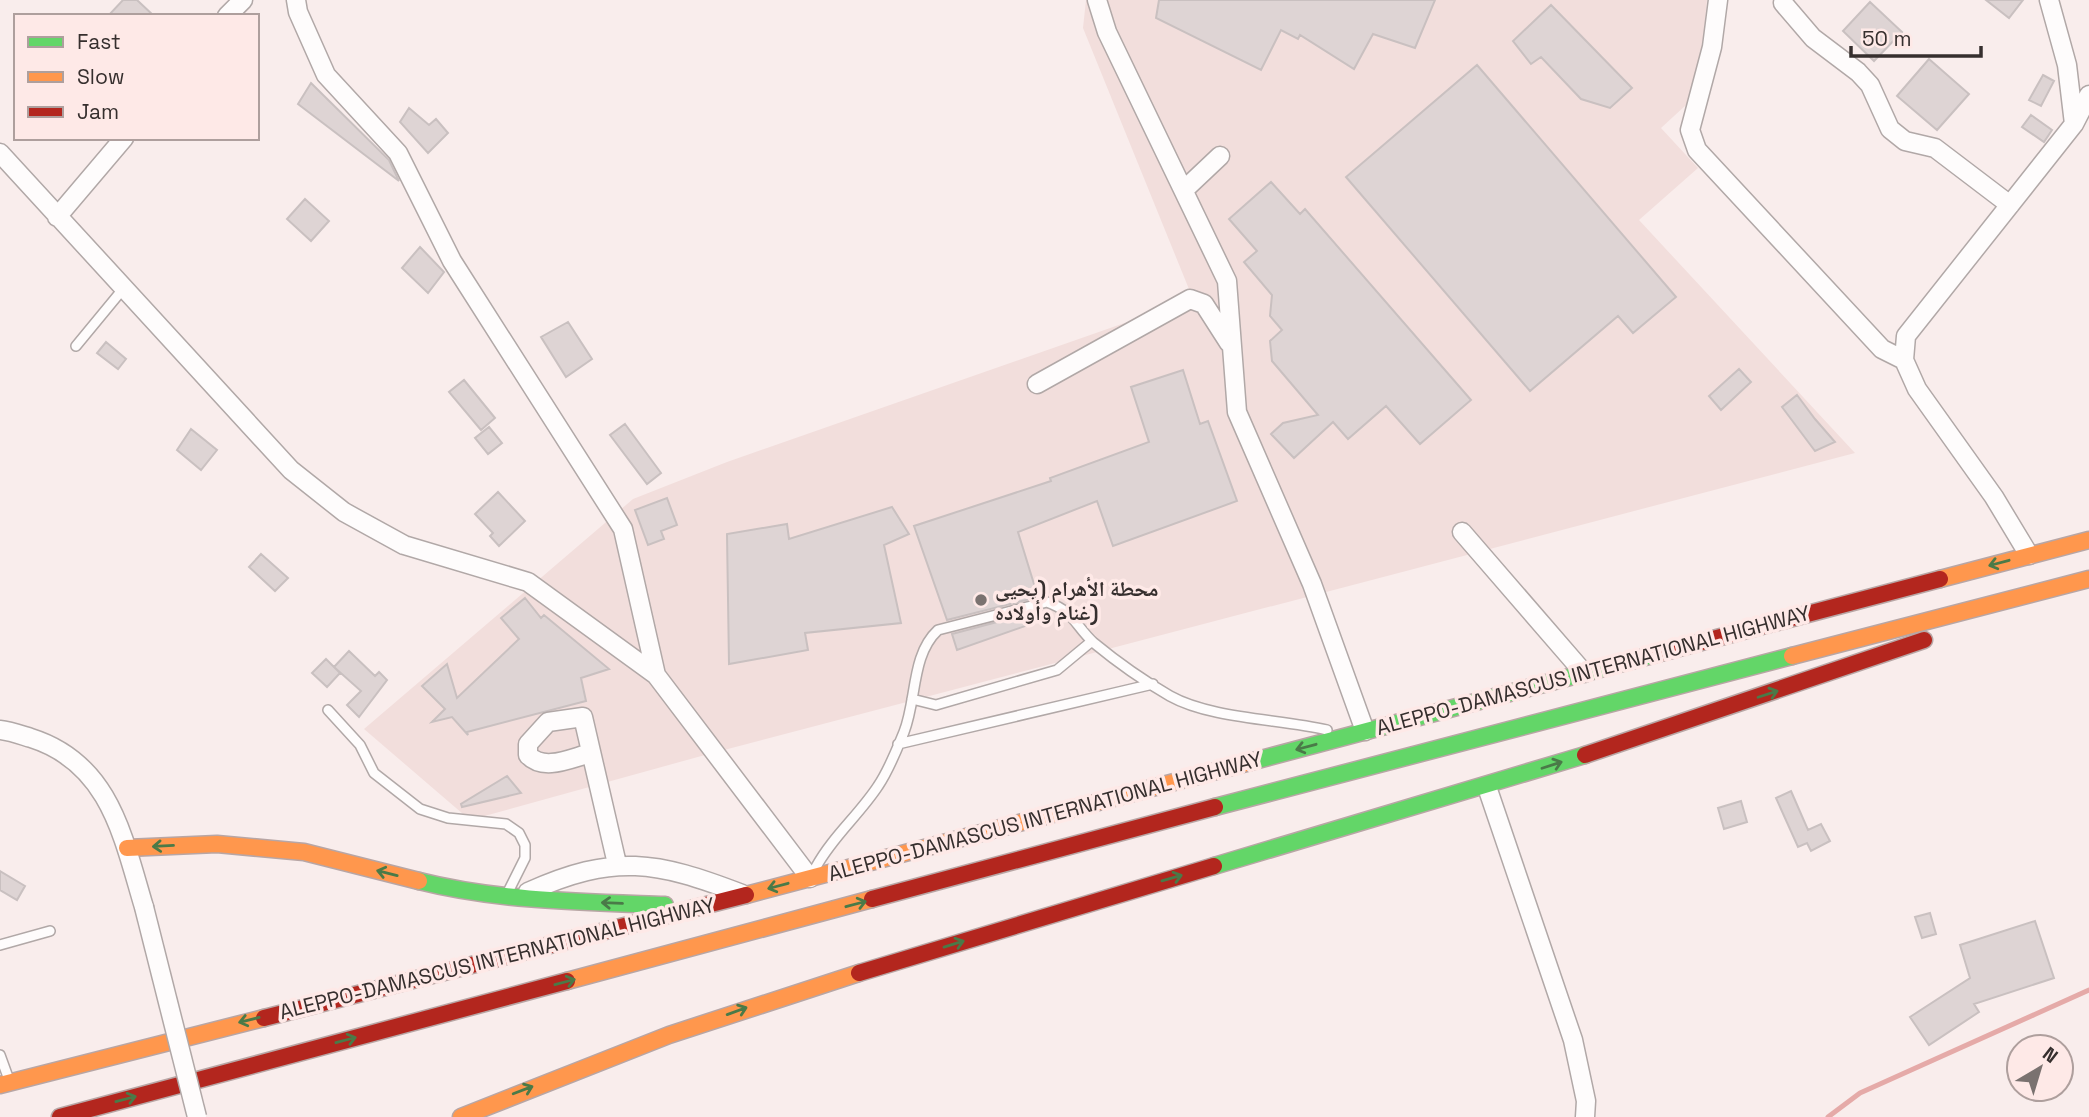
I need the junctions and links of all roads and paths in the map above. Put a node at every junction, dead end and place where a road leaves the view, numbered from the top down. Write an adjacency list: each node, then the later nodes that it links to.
1 (243, 0): 7 (street)
2 (296, 0): 27 (street)
3 (1097, 0): 13 (street)
4 (1718, 0): 19 (street)
5 (2049, 0): 9 (street)
6 (1783, 3): 14 (street)
7 (229, 14)
8 (2089, 95): 9 (street)
9 (2074, 124): 14 (street)
10 (122, 140): 15 (street)
11 (0, 153): 15 (street)
12 (1220, 156): 13 (street)
13 (1184, 190): 18 (street)
14 (2010, 205): 19 (street)
15 (57, 218): 16 (street)
16 (123, 289): 17 (lane); 27 (street)
17 (76, 346)
18 (1232, 349): 20 (street); 32 (street)
19 (1904, 360): 23 (street)
20 (1037, 384)
21 (1462, 533): 26 (street)
22 (2089, 540): 23 (highway, ALEPPO-DAMASCUS INTERNATIONAL HIGHWAY)
23 (2029, 555): 26 (highway, ALEPPO-DAMASCUS INTERNATIONAL HIGHWAY, one-way to 26)
24 (2089, 579): 35 (highway, one-way to 24); 46 (highway, ALEPPO-DAMASCUS INTERNATIONAL HIGHWAY, one-way to 24)
25 (1092, 641): 28 (lane); 29 (lane); 29 (lane)
26 (1584, 673): 32 (highway, ALEPPO-DAMASCUS INTERNATIONAL HIGHWAY)
27 (656, 675): 38 (street)
28 (1153, 684): 32 (lane); 33 (lane)
29 (912, 699): 33 (lane)
30 (328, 710): 39 (lane)
31 (0, 730): 36 (street)
32 (1357, 733): 38 (highway, ALEPPO-DAMASCUS INTERNATIONAL HIGHWAY, one-way to 38)
33 (898, 744): 38 (lane)
34 (591, 753): 37 (street)
35 (1487, 787): 48 (highway, one-way to 35); 49 (street)
36 (127, 848): 39 (highway, one-way to 36); 47 (street, bridge)
37 (617, 864): 39 (street); 40 (street)
38 (810, 878): 40 (highway, ALEPPO-DAMASCUS INTERNATIONAL HIGHWAY, one-way to 40)
39 (513, 895): 41 (highway, one-way to 39)
40 (746, 895): 41 (highway, ALEPPO-DAMASCUS INTERNATIONAL HIGHWAY)
41 (705, 906): 45 (highway, ALEPPO-DAMASCUS INTERNATIONAL HIGHWAY, one-way to 45)
42 (50, 930): 43 (lane)
43 (0, 945)
44 (0, 1055): 45 (lane)
45 (5, 1084)
46 (60, 1117)
47 (197, 1117)
48 (461, 1117)
49 (1585, 1117)

